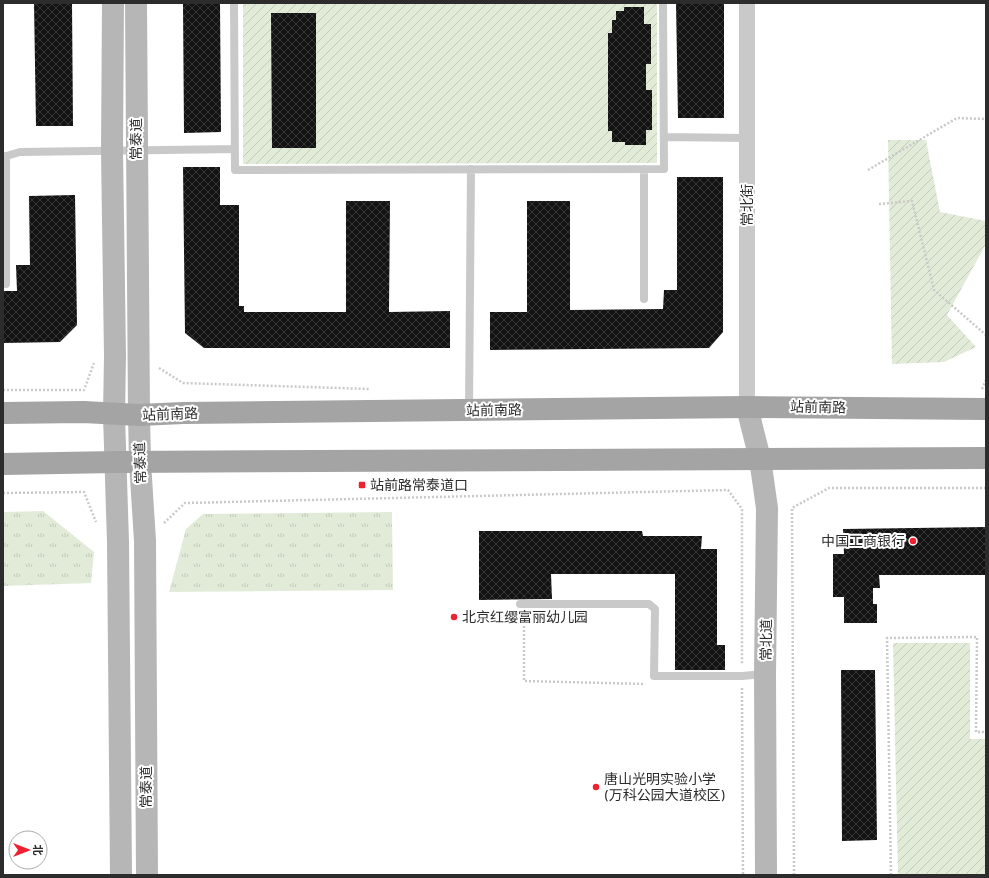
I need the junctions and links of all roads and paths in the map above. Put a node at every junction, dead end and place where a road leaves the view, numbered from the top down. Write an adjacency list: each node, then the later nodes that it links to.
1 (113, 3): 10 (street, 常泰道)
2 (136, 3): 11 (street, 常泰道)
3 (234, 3): 9 (lane)
4 (663, 3): 7 (lane)
5 (747, 3): 8 (street, 常北街)
6 (986, 119): 15 (path)
7 (664, 138): 8 (lane); 13 (lane)
8 (747, 138): 22 (street, 常北街)
9 (235, 149): 11 (lane); 14 (lane)
10 (112, 150): 11 (lane); 12 (lane); 26 (street, 常泰道)
11 (136, 150): 27 (street, 常泰道)
12 (4, 157): 17 (lane)
13 (644, 169): 14 (lane); 18 (lane)
14 (471, 170): 24 (lane)
15 (868, 170)
16 (879, 204): 19 (path)
17 (6, 284)
18 (644, 299)
19 (986, 335)
20 (96, 357): 21 (path)
21 (3, 390)
22 (747, 407): 23 (main road, 站前南路); 24 (main road, 站前南路); 29 (street, 常北道)
23 (986, 409)
24 (469, 410): 27 (main road, 站前南路)
25 (3, 413): 26 (main road, 站前南路)
26 (114, 415): 27 (main road, 站前南路); 30 (street, 常泰道)
27 (139, 415): 31 (street, 常泰道)
28 (986, 458): 29 (main road)
29 (760, 459): 31 (main road); 39 (street, 常北道)
30 (116, 462): 31 (main road); 32 (main road); 43 (street, 常泰道)
31 (140, 462): 36 (street, 常泰道)
32 (3, 464)
33 (986, 488): 47 (path)
34 (3, 493): 35 (path)
35 (98, 527)
36 (145, 542): 40 (path); 44 (street, 常泰道)
37 (520, 604): 40 (lane)
38 (524, 626): 41 (path)
39 (765, 674): 40 (lane); 46 (street, 常北道)
40 (742, 676): 45 (path)
41 (649, 684)
42 (986, 732): 48 (path)
43 (121, 875)
44 (147, 875)
45 (743, 875)
46 (766, 875)
47 (794, 875)
48 (891, 875)

